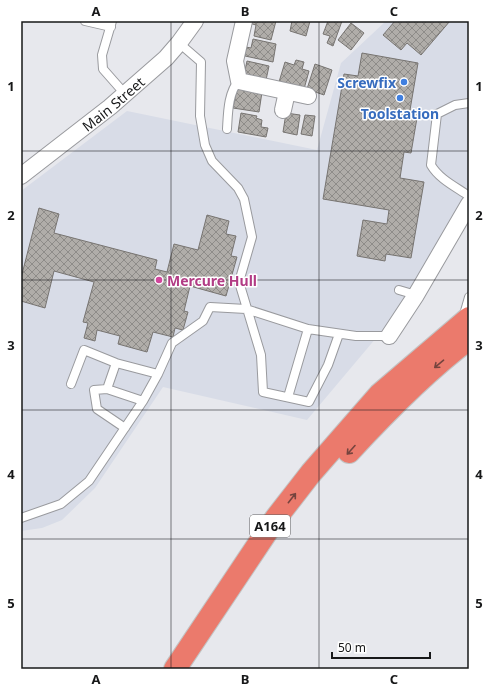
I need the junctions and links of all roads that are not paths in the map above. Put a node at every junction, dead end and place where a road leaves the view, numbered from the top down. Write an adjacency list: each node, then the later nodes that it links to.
1 (85, 21): 4 (lane)
2 (195, 21): 5 (street, Main Street)
3 (244, 21): 6 (street)
4 (112, 24): 8 (lane)
5 (179, 42): 8 (street, Main Street); 19 (lane)
6 (239, 80): 7 (street); 12 (lane)
7 (287, 92): 9 (street); 11 (street)
8 (125, 94): 13 (street, Main Street)
9 (308, 96)
10 (469, 103): 14 (lane)
11 (283, 110)
12 (227, 129)
13 (21, 176)
14 (469, 196)
15 (469, 204): 17 (street)
16 (399, 290): 17 (lane)
17 (416, 295): 23 (street)
18 (469, 297): 20 (lane)
19 (246, 309): 21 (lane); 25 (lane); 28 (lane)
20 (467, 327): 32 (highway, A164, one-way to 20); 33 (highway, A164, one-way to 33)
21 (308, 329): 22 (lane); 28 (lane)
22 (340, 334): 23 (lane); 28 (lane)
23 (389, 336)
24 (116, 363): 25 (lane); 26 (lane); 27 (lane)
25 (158, 374): 29 (lane)
26 (72, 384)
27 (108, 389): 29 (lane); 30 (lane)
28 (288, 397)
29 (143, 401): 30 (lane)
30 (125, 428): 31 (lane)
31 (21, 518)
32 (175, 669)
33 (190, 669)

